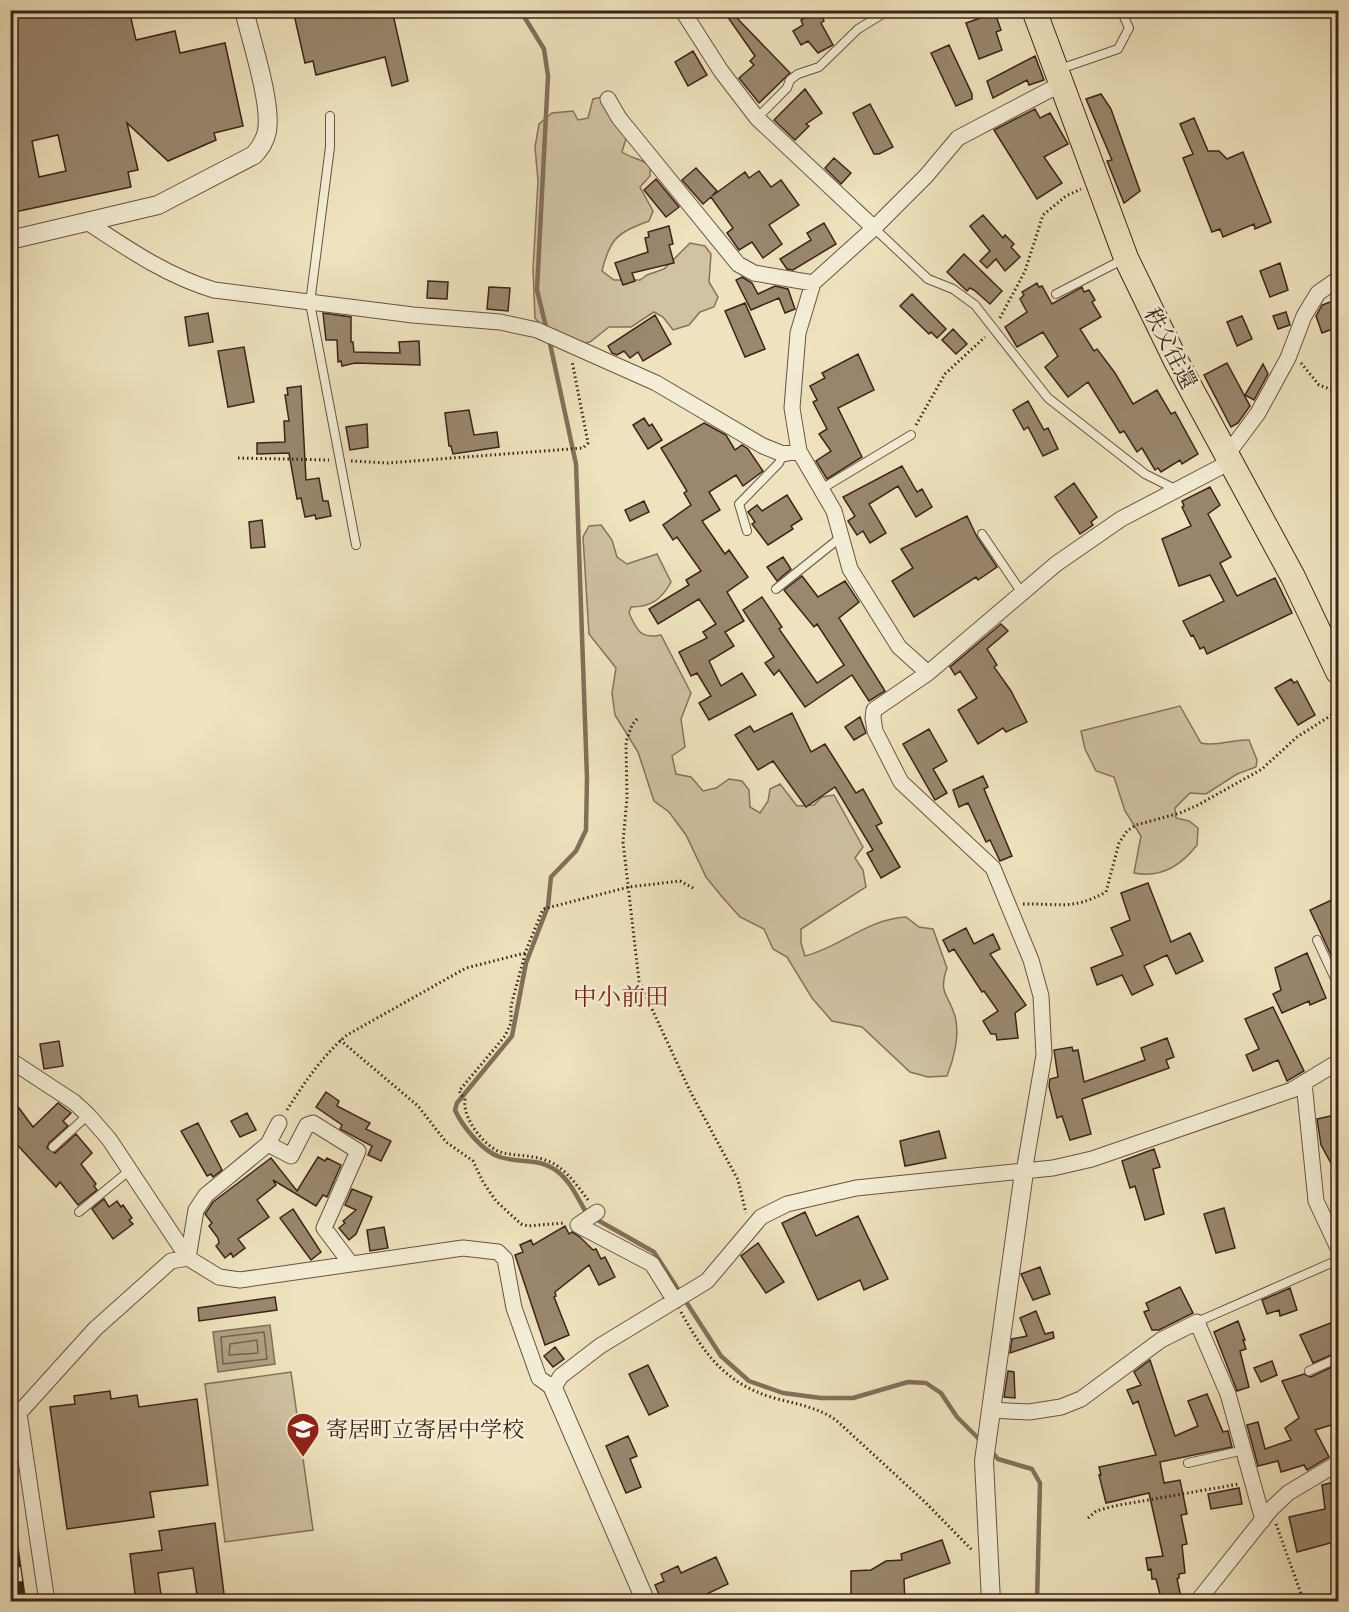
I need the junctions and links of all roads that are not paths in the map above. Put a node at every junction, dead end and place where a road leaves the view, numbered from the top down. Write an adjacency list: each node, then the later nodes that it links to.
1 (244, 10): 10 (street)
2 (682, 10): 9 (street)
3 (889, 10): 9 (lane)
4 (1034, 10): 6 (highway, 秩父往還)
5 (1121, 10): 6 (lane)
6 (1058, 77): 11 (street); 13 (highway, 秩父往還)
7 (608, 99): 15 (street)
8 (330, 116): 17 (lane)
9 (757, 118): 11 (street)
10 (87, 222): 12 (street); 17 (street)
11 (874, 228): 15 (street); 23 (lane)
12 (10, 240)
13 (1126, 258): 16 (lane); 21 (highway, 秩父往還)
14 (1338, 279): 21 (street)
15 (813, 283): 19 (street)
16 (1056, 294)
17 (310, 303): 20 (street); 27 (lane)
18 (911, 435): 22 (lane)
19 (799, 451): 20 (street); 22 (street)
20 (783, 453): 24 (lane)
21 (1228, 459): 23 (street); 30 (highway, 秩父往還)
22 (823, 488): 26 (street)
23 (1176, 490): 29 (street)
24 (747, 531)
25 (982, 534): 29 (lane)
26 (841, 537): 28 (lane); 31 (street)
27 (356, 545)
28 (776, 589)
29 (1022, 593): 31 (street)
30 (1338, 672)
31 (928, 673): 42 (street)
32 (1317, 940): 33 (lane)
33 (1338, 985)
34 (10, 1060): 37 (street)
35 (1338, 1062): 36 (street)
36 (1304, 1083): 42 (street); 45 (street)
37 (88, 1115): 40 (lane); 41 (street)
38 (279, 1123): 39 (street)
39 (268, 1144): 46 (street); 48 (street)
40 (53, 1147)
41 (130, 1170): 43 (lane); 46 (street)
42 (1024, 1172): 49 (street); 54 (street)
43 (79, 1212)
44 (597, 1212): 49 (street)
45 (1338, 1248)
46 (188, 1258): 48 (street); 59 (street)
47 (1338, 1260): 50 (lane)
48 (351, 1264): 53 (street)
49 (675, 1301): 53 (street)
50 (1197, 1322): 54 (street); 55 (street)
51 (1338, 1358): 52 (lane)
52 (1309, 1371)
53 (553, 1388): 60 (street)
54 (991, 1410): 61 (street)
55 (1244, 1450): 56 (lane); 58 (street)
56 (1188, 1463)
57 (1338, 1463): 58 (street)
58 (1267, 1515): 62 (street)
59 (47, 1602)
60 (646, 1602)
61 (991, 1602)
62 (1197, 1602)

